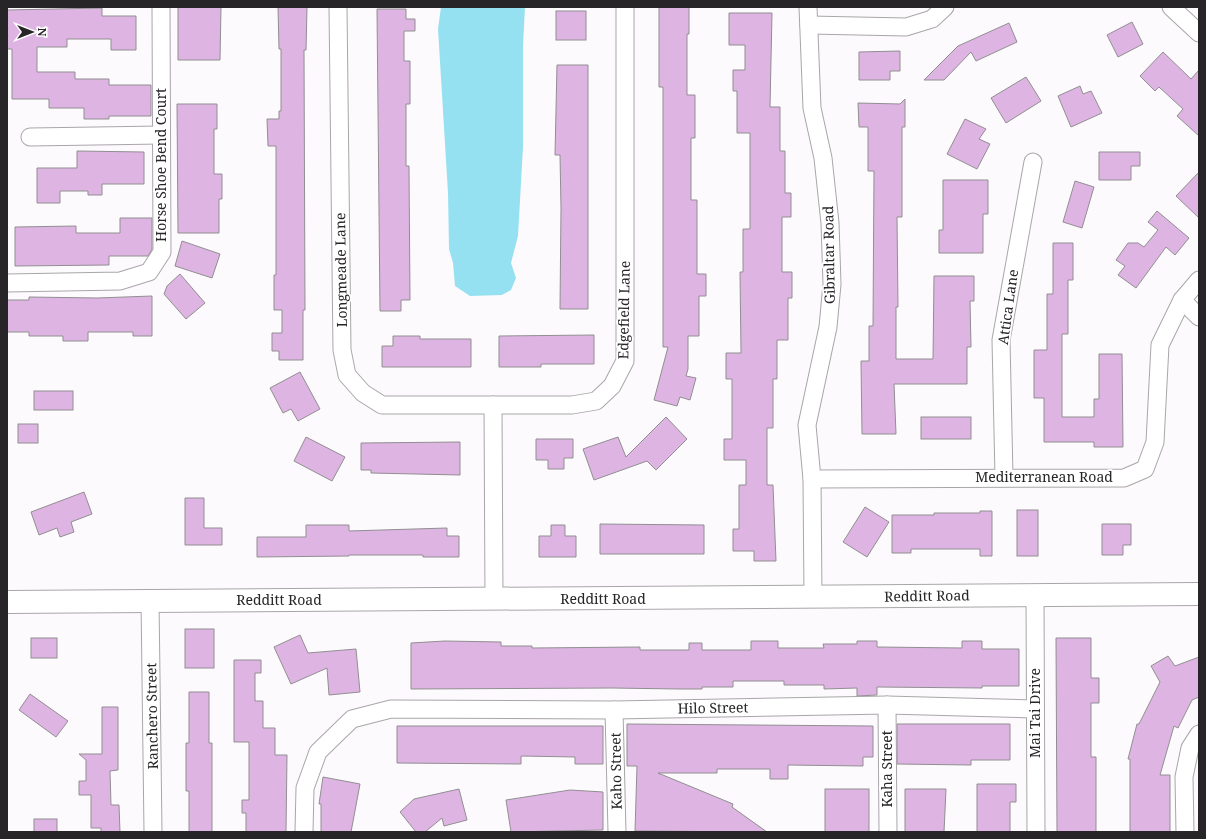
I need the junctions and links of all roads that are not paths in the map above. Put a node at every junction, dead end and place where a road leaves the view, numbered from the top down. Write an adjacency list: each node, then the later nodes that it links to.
1 (161, 7): 9 (street, Horse Shoe Bend Court)
2 (338, 7): 16 (street, Longmeade Lane)
3 (625, 7): 16 (street, Edgefield Lane)
4 (808, 7): 7 (street, Gibraltar Road)
5 (945, 7): 7 (street)
6 (1171, 7): 8 (street)
7 (808, 26): 18 (street, Gibraltar Road)
8 (1199, 33)
9 (160, 135): 10 (street); 13 (street, Horse Shoe Bend Court)
10 (30, 137)
11 (1033, 162): 17 (street, Attica Lane)
12 (1199, 280): 14 (street, Mediterranean Road)
13 (7, 283)
14 (1182, 300): 15 (street); 17 (street, Mediterranean Road)
15 (1199, 317)
16 (493, 405): 23 (street)
17 (1004, 477): 18 (street, Mediterranean Road)
18 (812, 478): 21 (street, Gibraltar Road)
19 (1199, 594): 20 (street, Redditt Road)
20 (1035, 595): 21 (street, Redditt Road); 26 (street, Mai Tai Drive)
21 (813, 597): 23 (street, Redditt Road)
22 (150, 600): 23 (street, Redditt Road); 24 (street, Redditt Road); 29 (street, Ranchero Street)
23 (494, 600)
24 (7, 602)
25 (886, 705): 26 (street, Hilo Street); 27 (street, Hilo Street); 32 (street, Kaha Street)
26 (1035, 709): 33 (street, Mai Tai Drive)
27 (614, 710): 30 (street, Hilo Street); 31 (street, Kaho Street)
28 (1199, 734): 34 (street)
29 (153, 832)
30 (304, 832)
31 (617, 832)
32 (888, 832)
33 (1036, 832)
34 (1185, 832)

